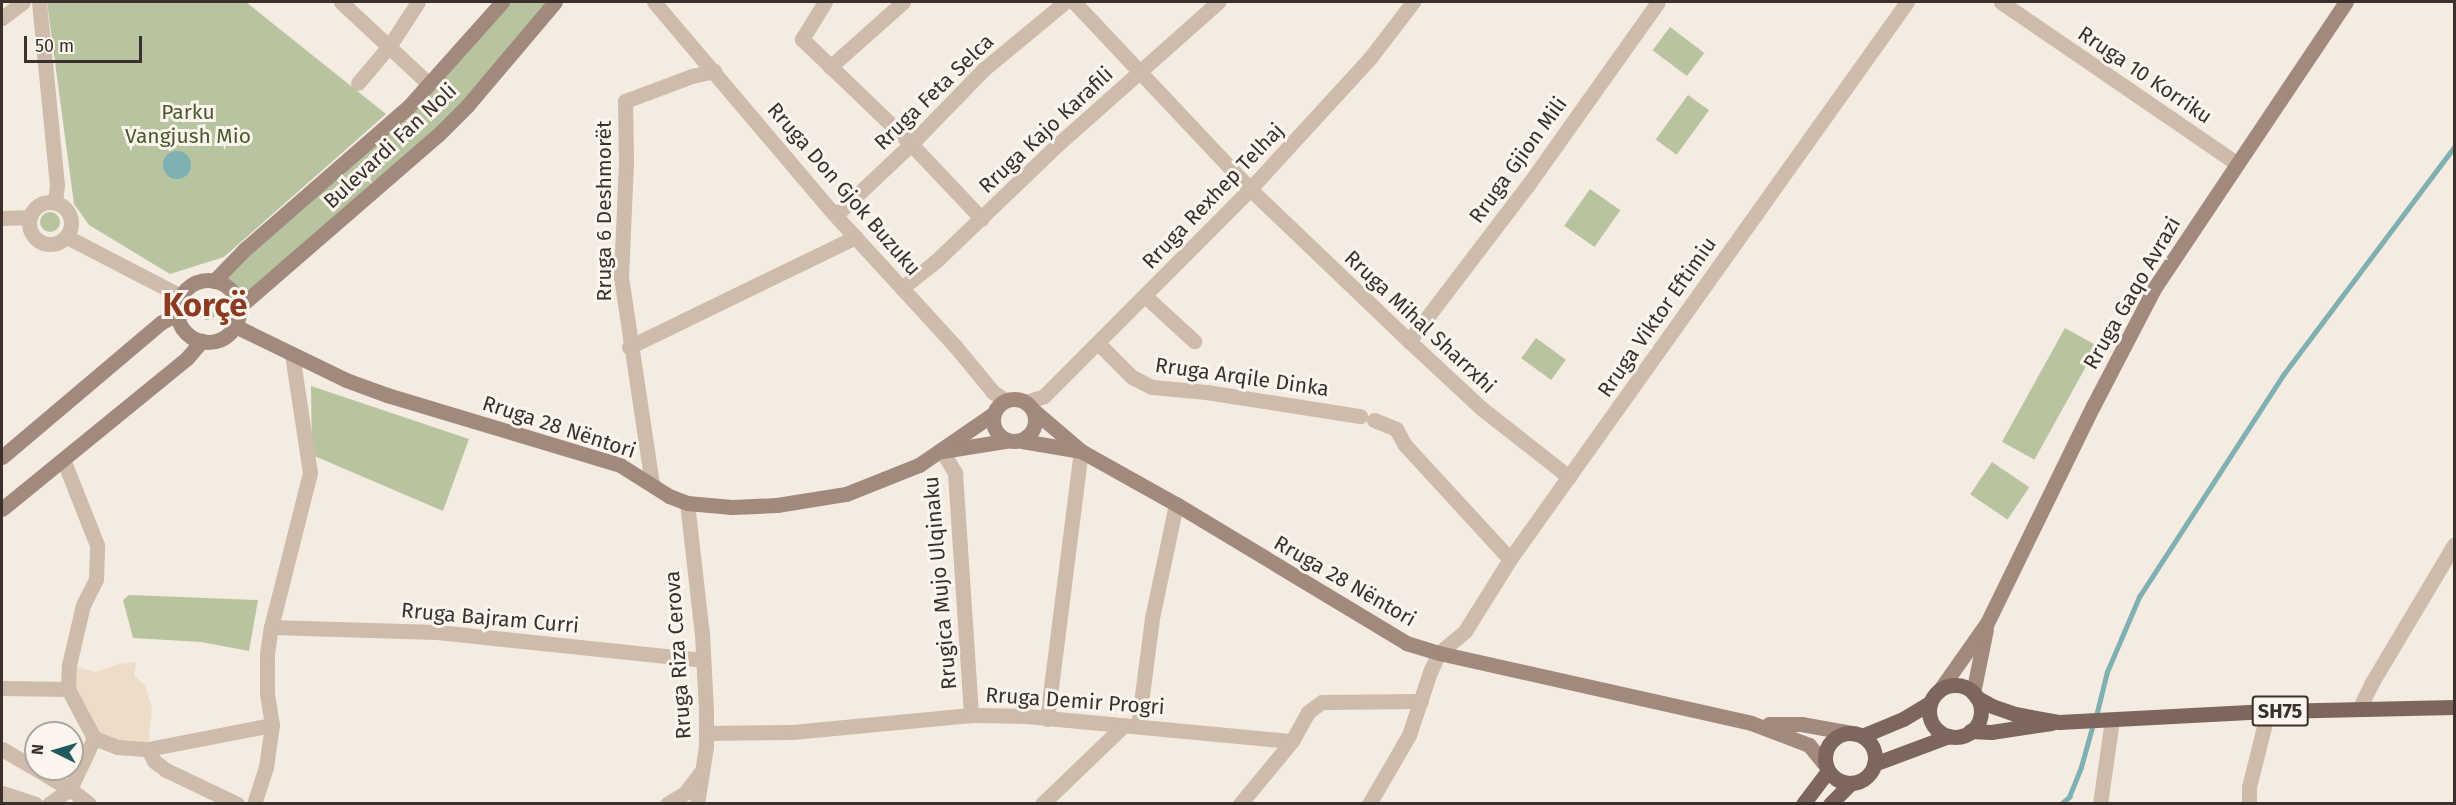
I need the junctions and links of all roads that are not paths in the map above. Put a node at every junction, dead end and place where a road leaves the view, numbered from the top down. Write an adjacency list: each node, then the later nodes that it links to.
1 (23, 2): 18 (street)
2 (39, 2): 28 (street)
3 (341, 2): 19 (street)
4 (418, 2): 19 (street)
5 (502, 2): 24 (main road, Bulevardi Fan Noli)
6 (555, 2): 39 (main road, Bulevardi Fan Noli)
7 (654, 2): 21 (street, Rruga Don Gjok Buzuku)
8 (825, 2): 20 (street)
9 (903, 2): 20 (street)
10 (1065, 2): 25 (street, Rruga Feta Selca)
11 (1074, 2): 22 (street, Rruga Mihal Sharrxhi)
12 (1218, 2): 22 (street, Rruga Kajo Karafili)
13 (1413, 2): 27 (street, Rruga Rexhep Telhaj)
14 (1658, 2): 44 (street, Rruga Gjion Mili)
15 (1907, 2): 57 (street, Rruga Viktor Eftimiu)
16 (2001, 2): 26 (street, Rruga 10 Korriku)
17 (2346, 2): 26 (main road, Rruga Gaqo Avrazi)
18 (2, 18)
19 (390, 45): 23 (street); 24 (street)
20 (830, 67): 25 (street)
21 (714, 72): 29 (street, Rruga Don Gjok Buzuku); 46 (street, Rruga 6 Deshmorët)
22 (1139, 73): 27 (street, Rruga Mihal Sharrxhi); 32 (street, Rruga Kajo Karafili)
23 (358, 83)
24 (430, 85): 35 (main road, Bulevardi Fan Noli)
25 (911, 144): 29 (street, Rruga Feta Selca); 32 (street)
26 (2236, 164): 64 (main road, Rruga Gaqo Avrazi)
27 (1250, 189): 38 (street, Rruga Rexhep Telhaj); 44 (street, Rruga Mihal Sharrxhi)
28 (55, 202): 30 (street); 33 (street)
29 (834, 214): 34 (street, Rruga Don Gjok Buzuku)
30 (30, 217): 31 (street); 33 (street)
31 (2, 218)
32 (982, 219): 36 (street, Rruga Kajo Karafili)
33 (67, 237): 37 (street)
34 (856, 237): 36 (street, Rruga Don Gjok Buzuku); 46 (street)
35 (214, 281): 37 (main road); 39 (main road)
36 (902, 288): 48 (street, Rruga Don Gjok Buzuku)
37 (181, 296): 40 (main road)
38 (1145, 296): 42 (street, Rruga Arqile Dinka); 45 (street, Rruga Rexhep Telhaj)
39 (238, 308): 41 (main road)
40 (177, 314): 43 (main road); 55 (main road)
41 (235, 326): 43 (main road); 47 (main road, Rruga 28 Nëntori)
42 (1194, 340)
43 (202, 341): 56 (main road)
44 (1409, 341): 57 (street, Rruga Mihal Sharrxhi)
45 (1098, 342): 49 (street, Rruga Rexhep Telhaj); 63 (street, Rruga Arqile Dinka)
46 (629, 347): 58 (street, Rruga 6 Deshmorët)
47 (292, 354): 58 (main road, Rruga 28 Nëntori); 65 (street)
48 (1005, 400): 49 (main road); 50 (main road)
49 (1030, 406): 52 (main road); 54 (main road, Rruga 28 Nëntori)
50 (993, 414): 51 (main road); 53 (main road, Rruga 28 Nëntori)
51 (1006, 441): 52 (main road); 53 (main road, Rruga 28 Nëntori)
52 (1022, 441): 54 (main road, Rruga 28 Nëntori)
53 (942, 451): 59 (main road, Rruga 28 Nëntori); 76 (street, Rrugica Mujo Ulqinaku)
54 (1081, 451): 60 (main road, Rruga 28 Nëntori); 77 (street)
55 (2, 457)
56 (63, 459): 61 (main road); 69 (street)
57 (1569, 477): 63 (street, Rruga Viktor Eftimiu)
58 (652, 484): 59 (main road, Rruga 28 Nëntori)
59 (687, 502): 67 (street, Rruga Riza Cerova)
60 (1176, 504): 66 (main road, Rruga 28 Nëntori); 82 (street)
61 (2, 509)
62 (2454, 544): 74 (street)
63 (1510, 559): 66 (street, Rruga Viktor Eftimiu)
64 (1987, 623): 70 (main road, Rruga Gaqo Avrazi); 71 (main road, Rruga Gaqo Avrazi)
65 (271, 627): 67 (street, Rruga Bajram Curri); 81 (street)
66 (1439, 653): 72 (street); 80 (main road, Rruga 28 Nëntori)
67 (703, 660): 85 (street, Rruga Riza Cerova)
68 (2, 688): 69 (street)
69 (68, 689): 88 (street)
70 (1975, 695): 71 (main road, SH75); 79 (main road, SH75); 84 (main road)
71 (1934, 697): 86 (main road, SH75); 87 (main road)
72 (1421, 701): 89 (street); 107 (street)
73 (2454, 707): 74 (main road, SH75)
74 (2359, 709): 75 (main road, SH75)
75 (2268, 711): 78 (main road, SH75); 111 (street)
76 (971, 715): 77 (street, Rruga Demir Progri); 85 (street, Rruga Demir Progri)
77 (1047, 719): 83 (street, Rruga Demir Progri)
78 (2108, 721): 79 (main road, SH75); 110 (street)
79 (2057, 722): 84 (main road, SH75)
80 (1751, 723): 86 (main road, Rruga 28 Nëntori); 93 (main road, Rruga 28 Nëntori)
81 (272, 725): 91 (street); 102 (street)
82 (1138, 726): 83 (street, Rruga Demir Progri); 89 (street, Rruga Demir Progri)
83 (1122, 727): 105 (street)
84 (1970, 731): 87 (main road, SH75)
85 (706, 733): 94 (street, Rruga Riza Cerova)
86 (1859, 735): 92 (main road); 93 (main road, SH75)
87 (1949, 736): 92 (main road, SH75)
88 (94, 738): 91 (street); 96 (street)
89 (1292, 741): 106 (street)
90 (2, 749): 96 (street)
91 (148, 749): 101 (street)
92 (1875, 764): 95 (main road, SH75)
93 (1827, 768): 95 (main road); 108 (main road, SH75)
94 (703, 770): 103 (street); 104 (street, Rruga Riza Cerova)
95 (1851, 783): 109 (main road, SH75)
96 (70, 789): 99 (street); 100 (street)
97 (2, 795): 98 (street)
98 (35, 804)
99 (49, 804)
100 (89, 804)
101 (237, 804)
102 (254, 804)
103 (667, 804)
104 (697, 804)
105 (1042, 804)
106 (1240, 804)
107 (1369, 804)
108 (1803, 804)
109 (1830, 804)
110 (2100, 804)
111 (2249, 804)

